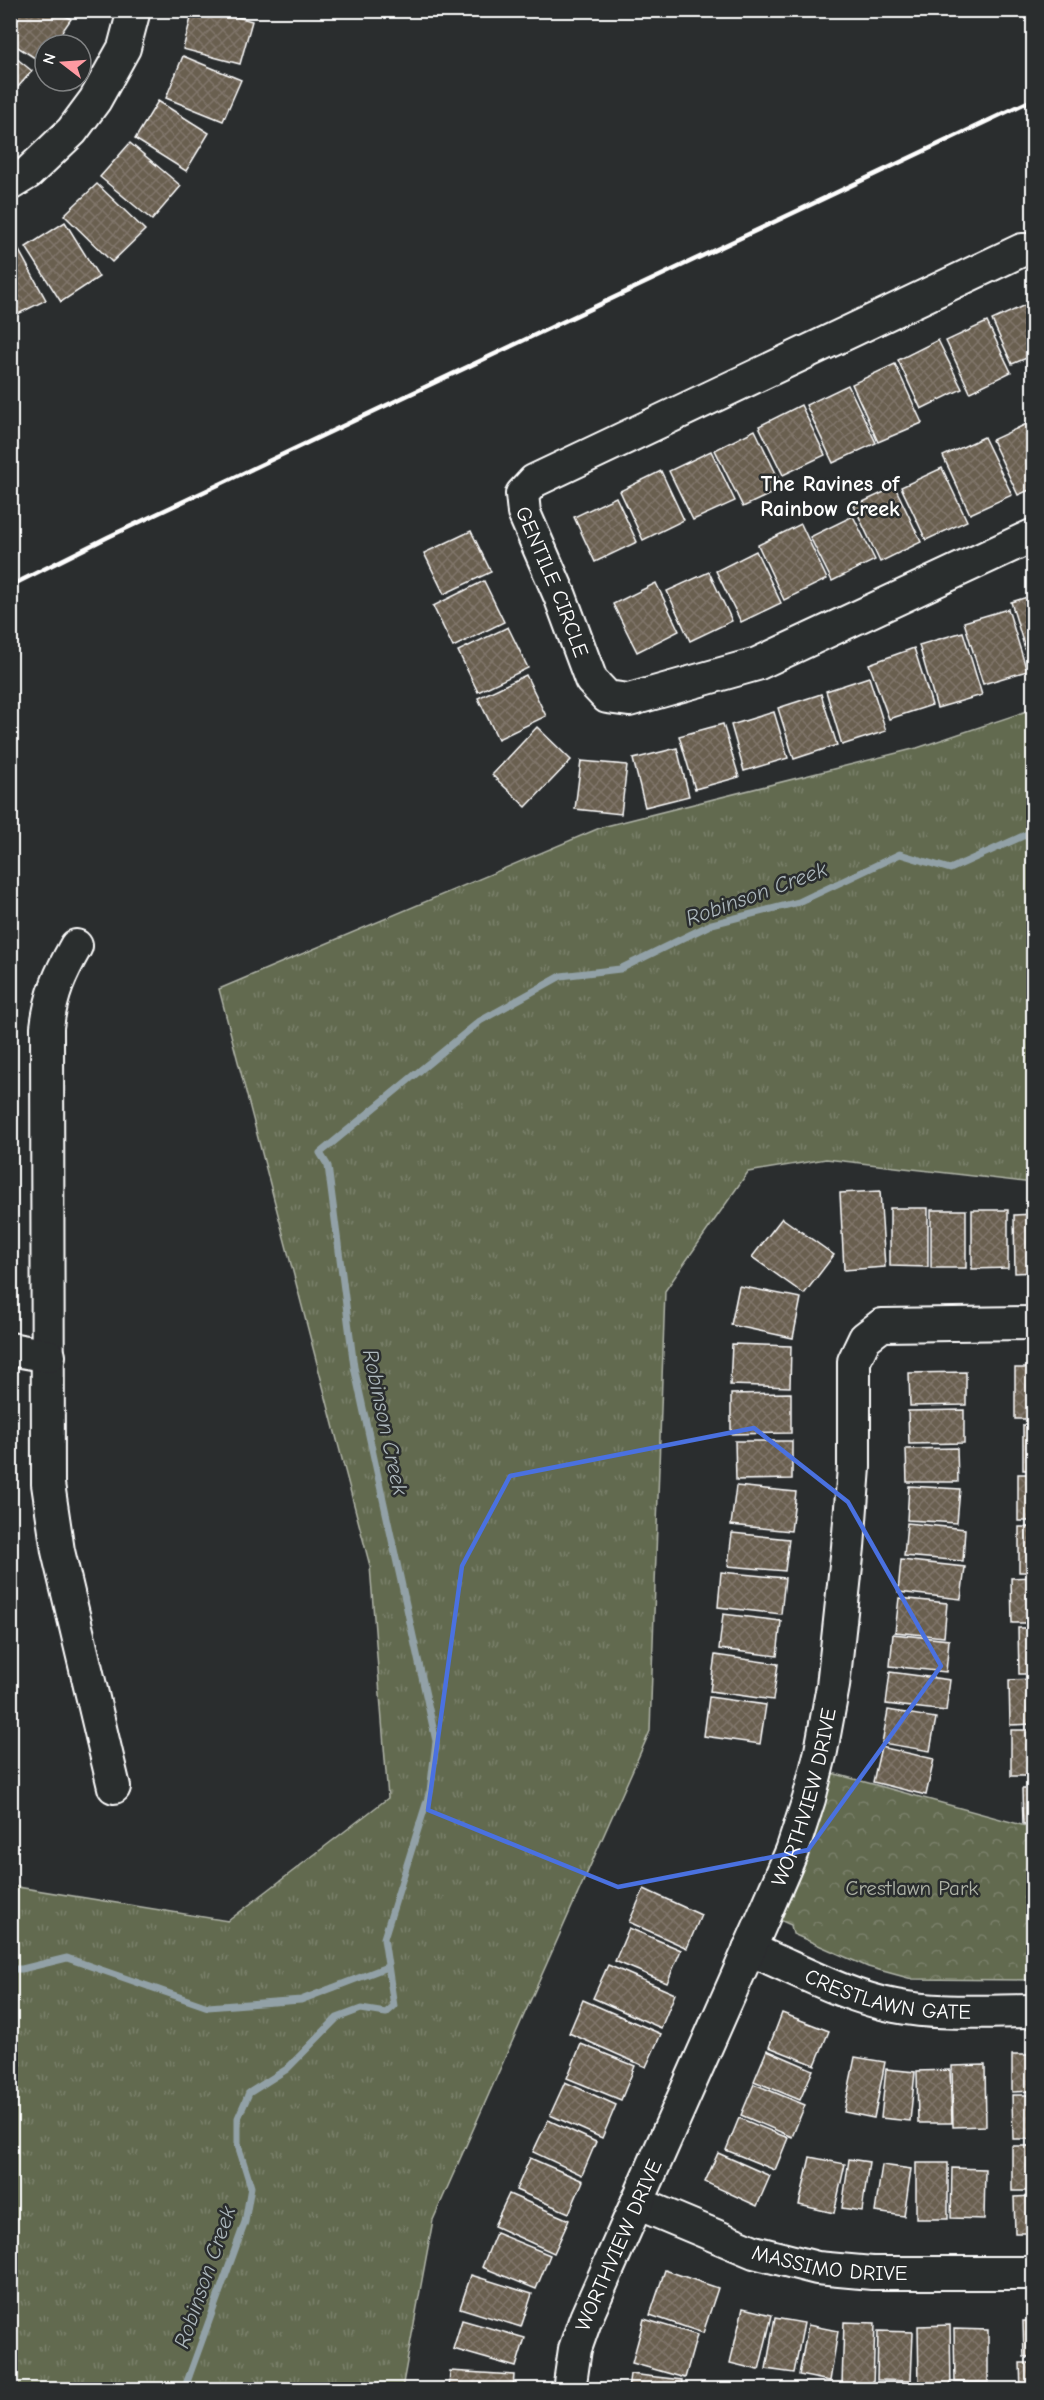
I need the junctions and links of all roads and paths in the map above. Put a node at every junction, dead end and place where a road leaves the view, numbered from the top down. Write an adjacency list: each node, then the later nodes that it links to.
1 (134, 10): 2 (street)
2 (10, 184)
3 (1034, 250): 4 (street, GENTILE CIRCLE)
4 (1034, 535)
5 (76, 946): 8 (street)
6 (1034, 1323): 10 (street, WORTHVIEW DRIVE)
7 (10, 1349): 8 (street)
8 (50, 1356): 9 (street)
9 (114, 1787)
10 (749, 1949): 11 (street, CRESTLAWN GATE); 12 (street, WORTHVIEW DRIVE)
11 (1034, 2011)
12 (638, 2203): 13 (street, MASSIMO DRIVE); 14 (street, WORTHVIEW DRIVE)
13 (1034, 2273)
14 (569, 2390)

